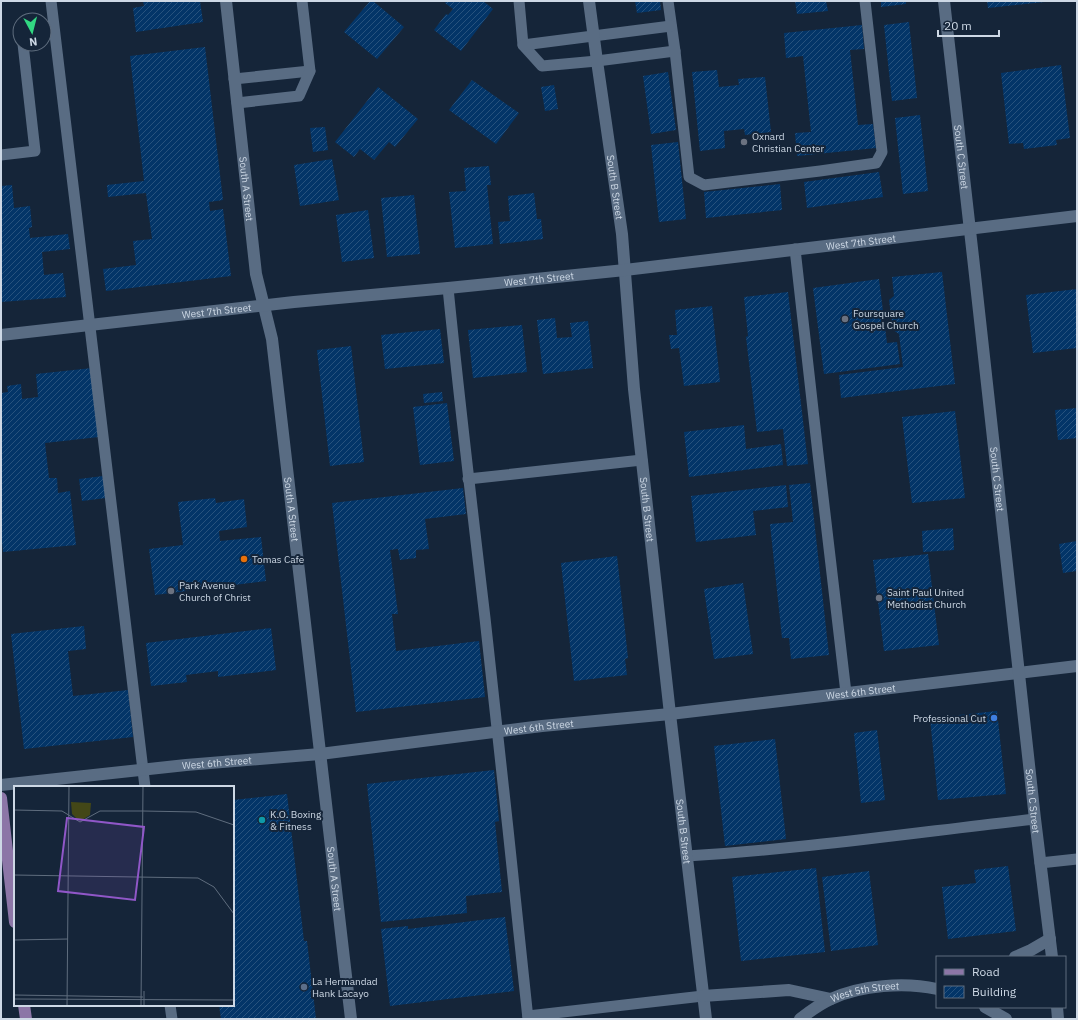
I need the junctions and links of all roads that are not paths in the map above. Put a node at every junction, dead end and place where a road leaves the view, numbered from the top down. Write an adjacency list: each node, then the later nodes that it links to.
1 (51, 1): 9 (lane)
2 (226, 1): 18 (street, South A Street)
3 (302, 1): 17 (lane)
4 (518, 1): 12 (lane)
5 (589, 1): 11 (street, South B Street)
6 (668, 1): 10 (lane)
7 (864, 1): 14 (lane)
8 (944, 1): 22 (street, South C Street)
9 (51, 12)
10 (671, 26): 11 (lane); 14 (lane)
11 (593, 36): 12 (lane); 16 (street, South B Street)
12 (524, 45): 16 (lane)
13 (52, 51): 27 (lane)
14 (675, 51): 16 (lane)
15 (24, 52): 20 (lane)
16 (597, 61): 24 (street, South B Street)
17 (310, 71): 18 (lane); 19 (lane)
18 (234, 79): 19 (street, South A Street)
19 (237, 103): 26 (street, South A Street)
20 (1, 155)
21 (1077, 216): 22 (street, West 7th Street)
22 (970, 229): 23 (street, West 7th Street); 32 (street, South C Street)
23 (795, 249): 24 (street, West 7th Street); 33 (lane)
24 (625, 270): 25 (street, West 7th Street); 29 (street, South B Street)
25 (448, 288): 26 (street, West 7th Street); 30 (lane)
26 (264, 306): 27 (street, West 7th Street); 36 (street, South A Street)
27 (90, 324): 28 (street, West 7th Street); 37 (lane)
28 (1, 335)
29 (642, 460): 30 (lane); 34 (street, South B Street)
30 (468, 479): 35 (lane)
31 (1077, 666): 32 (street, West 6th Street)
32 (1019, 672): 33 (street, West 6th Street); 41 (street, South C Street)
33 (846, 693): 34 (street, West 6th Street)
34 (670, 714): 35 (street, West 6th Street); 42 (street, South B Street)
35 (498, 732): 36 (street, West 6th Street); 56 (lane)
36 (320, 754): 37 (street, West 6th Street); 59 (street, South A Street)
37 (143, 769): 38 (street, West 6th Street); 39 (lane)
38 (1, 785)
39 (145, 786)
40 (1, 798): 45 (main road)
41 (1035, 819): 42 (lane); 44 (street, South C Street)
42 (687, 856): 50 (street, South B Street)
43 (1077, 859): 44 (lane)
44 (1040, 863): 46 (street, South C Street)
45 (14, 913)
46 (1050, 939): 47 (street); 48 (street, South C Street)
47 (1017, 956)
48 (1052, 956)
49 (936, 988): 51 (street, West 5th Street)
50 (703, 996): 51 (street); 56 (lane); 60 (street, South B Street)
51 (831, 999): 61 (street, West 5th Street)
52 (24, 1006): 57 (main road)
53 (170, 1006): 58 (lane)
54 (987, 1008): 62 (street)
55 (1057, 1008): 63 (street)
56 (528, 1018)
57 (26, 1019)
58 (172, 1019)
59 (351, 1019)
60 (706, 1019)
61 (800, 1019)
62 (1006, 1019)
63 (1058, 1019)

